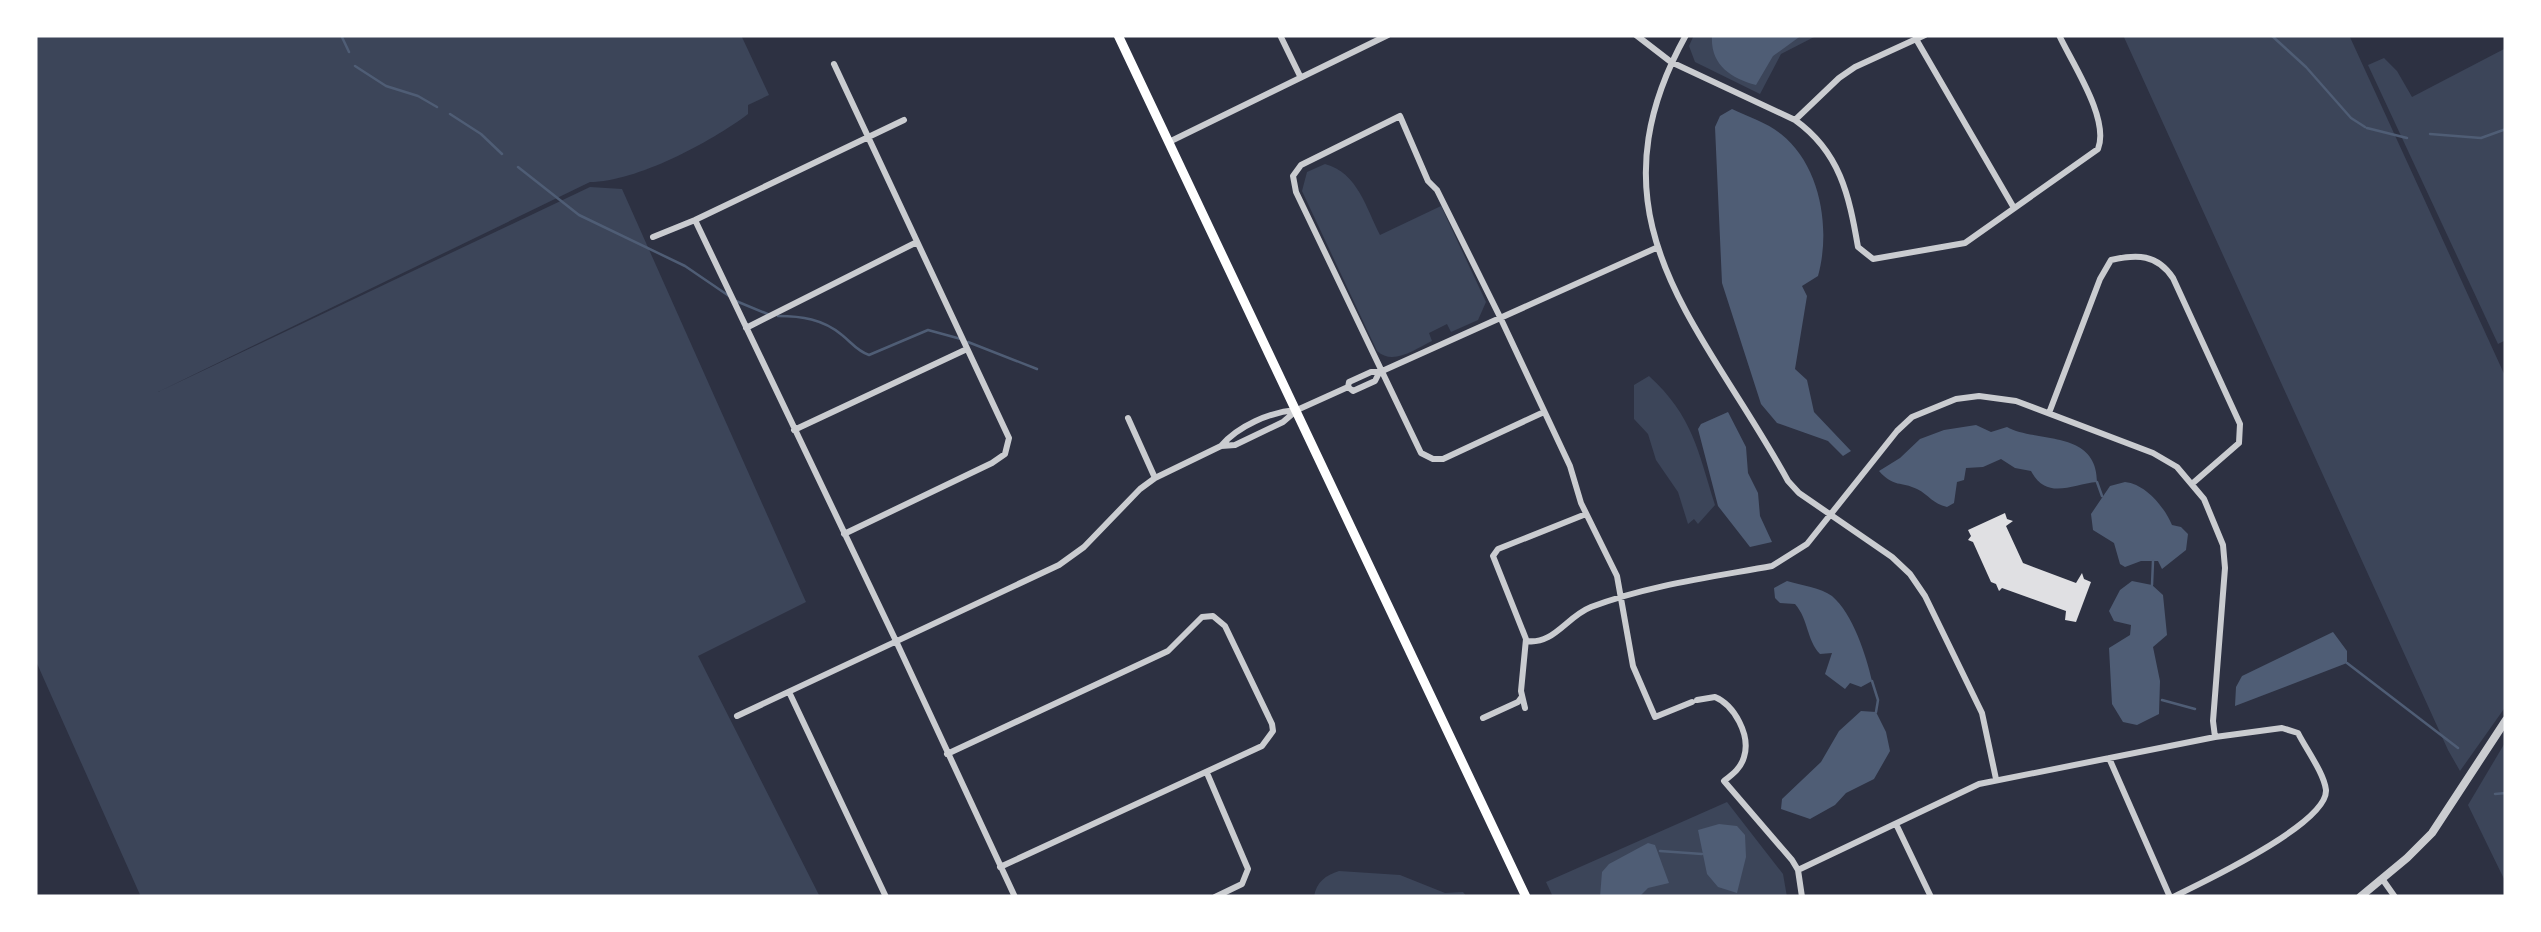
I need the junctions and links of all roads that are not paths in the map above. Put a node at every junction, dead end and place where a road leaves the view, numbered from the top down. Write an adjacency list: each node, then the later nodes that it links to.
1 (1118, 35): 15 (main road)
2 (1280, 35): 11 (street)
3 (1388, 35): 11 (street)
4 (1636, 35): 9 (street)
5 (1686, 35): 9 (street)
6 (1926, 35): 8 (street)
7 (2059, 35): 16 (street)
8 (1916, 40): 13 (street); 16 (street)
9 (1671, 62): 13 (street); 20 (street)
10 (834, 64): 14 (street)
11 (1300, 76): 15 (street)
12 (904, 120): 14 (street)
13 (1795, 120): 16 (street)
14 (868, 137): 17 (street); 19 (street)
15 (1168, 143): 25 (main road)
16 (2014, 208)
17 (695, 220): 18 (street); 22 (street)
18 (653, 237)
19 (917, 242): 22 (street); 23 (street)
20 (1656, 248): 21 (street); 33 (street)
21 (1500, 317): 24 (street); 24 (street); 26 (street)
22 (746, 328): 29 (street)
23 (967, 349): 29 (street); 34 (street)
24 (1380, 372): 25 (street); 26 (street)
25 (1297, 410): 30 (street); 56 (main road)
26 (1544, 412): 32 (street)
27 (2049, 413): 31 (street); 31 (street); 33 (street)
28 (1128, 418): 30 (street)
29 (794, 430): 34 (street)
30 (1155, 478): 36 (street)
31 (2193, 483): 44 (street)
32 (1586, 514): 35 (street); 37 (street)
33 (1833, 515): 35 (street); 48 (street)
34 (844, 534): 36 (street)
35 (1621, 595): 37 (street); 51 (street)
36 (896, 641): 39 (street); 45 (street)
37 (1526, 641): 38 (street)
38 (1521, 692): 40 (street); 42 (street)
39 (790, 694): 41 (street); 53 (street)
40 (1525, 708)
41 (738, 716)
42 (1483, 718)
43 (2506, 720): 52 (street)
44 (2215, 737): 46 (street); 59 (street)
45 (947, 754): 47 (street); 50 (street)
46 (2109, 758): 48 (street); 59 (street)
47 (1207, 773): 50 (street); 55 (street)
48 (1996, 779): 49 (street)
49 (1896, 824): 51 (street); 58 (street)
50 (1000, 867): 54 (street)
51 (1798, 870): 57 (street)
52 (2383, 880): 60 (street); 61 (street)
53 (886, 897)
54 (1014, 897)
55 (1215, 897)
56 (1526, 897)
57 (1802, 897)
58 (1931, 897)
59 (2172, 897)
60 (2360, 897)
61 (2395, 897)

